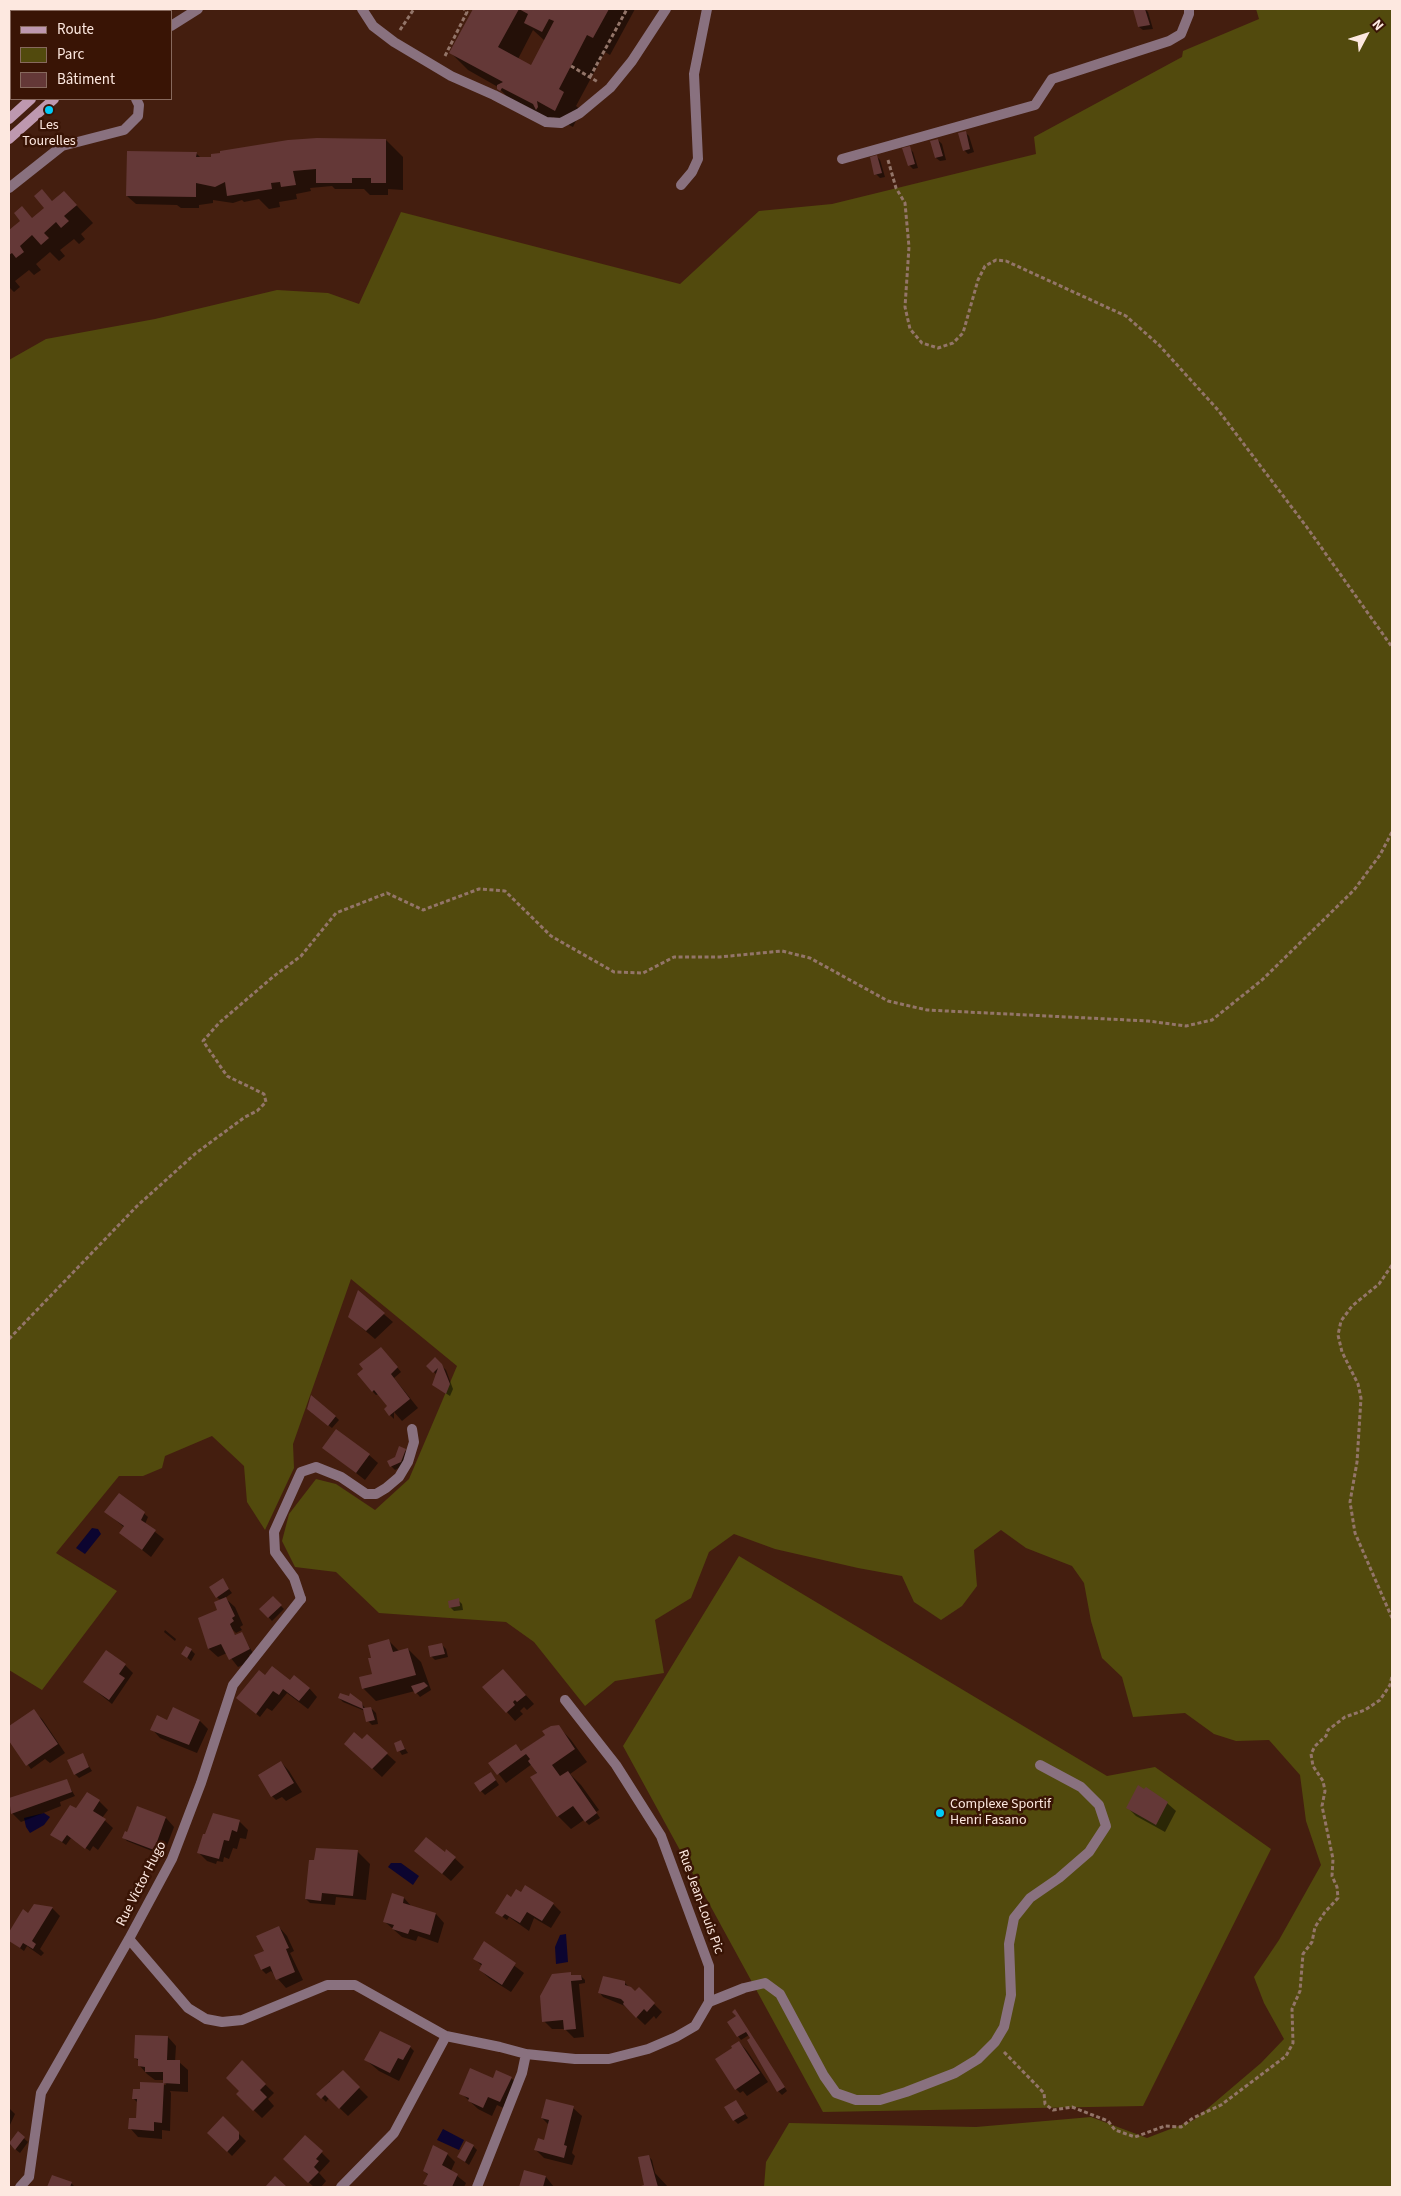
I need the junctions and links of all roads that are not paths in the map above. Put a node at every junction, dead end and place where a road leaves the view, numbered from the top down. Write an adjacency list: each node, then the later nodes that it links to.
1 (198, 9): 6 (street)
2 (362, 9): 3 (street)
3 (666, 9)
4 (707, 9): 13 (street)
5 (1189, 9): 12 (street)
6 (172, 25)
7 (30, 100): 10 (street)
8 (53, 100): 11 (street)
9 (136, 100): 14 (street)
10 (9, 119)
11 (9, 139)
12 (842, 159)
13 (681, 185)
14 (9, 188)
15 (412, 1429): 18 (street, Rue Victor Hugo)
16 (565, 1700): 19 (street, Rue Jean-Louis Pic)
17 (1040, 1765): 19 (street)
18 (129, 1940): 20 (street); 22 (street, Rue Victor Hugo)
19 (709, 2002): 21 (street)
20 (446, 2036): 21 (street); 23 (street)
21 (526, 2054): 24 (street)
22 (20, 2187)
23 (341, 2187)
24 (477, 2187)

